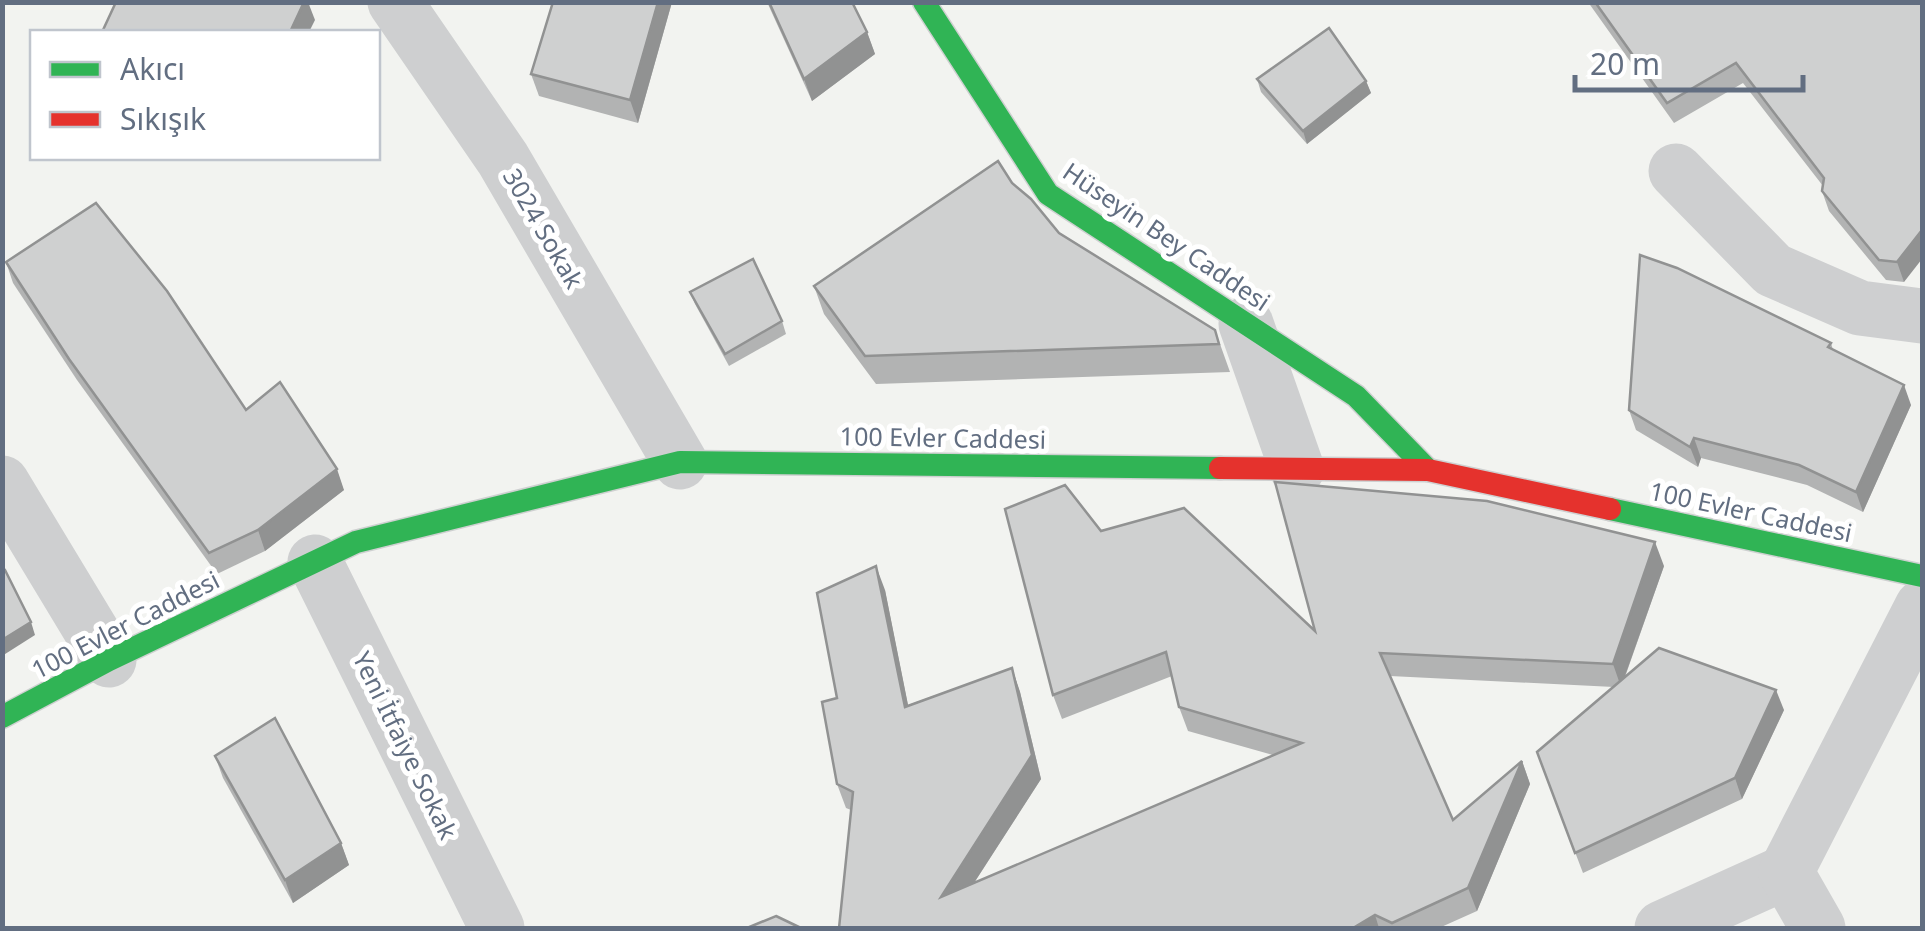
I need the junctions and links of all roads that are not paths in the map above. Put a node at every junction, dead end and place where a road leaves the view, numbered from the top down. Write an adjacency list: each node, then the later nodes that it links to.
1 (395, 2): 6 (street, 3024 Sokak)
2 (924, 2): 5 (street, Hüseyin Bey Caddesi)
3 (1676, 170): 4 (street)
4 (1922, 316)
5 (1246, 324): 7 (street); 8 (street, Hüseyin Bey Caddesi)
6 (680, 462): 7 (street, 100 Evler Caddesi); 10 (street, 100 Evler Caddesi)
7 (1297, 469): 8 (street, 100 Evler Caddesi)
8 (1428, 470): 11 (street, 100 Evler Caddesi)
9 (2, 483): 13 (street)
10 (316, 562): 13 (street, 100 Evler Caddesi); 16 (street, Yeni İtfaiye Sokak)
11 (1922, 576)
12 (1922, 607): 15 (street)
13 (110, 660): 14 (street, 100 Evler Caddesi)
14 (2, 717)
15 (1786, 872): 17 (street); 18 (street)
16 (497, 928)
17 (1662, 928)
18 (1818, 928)

